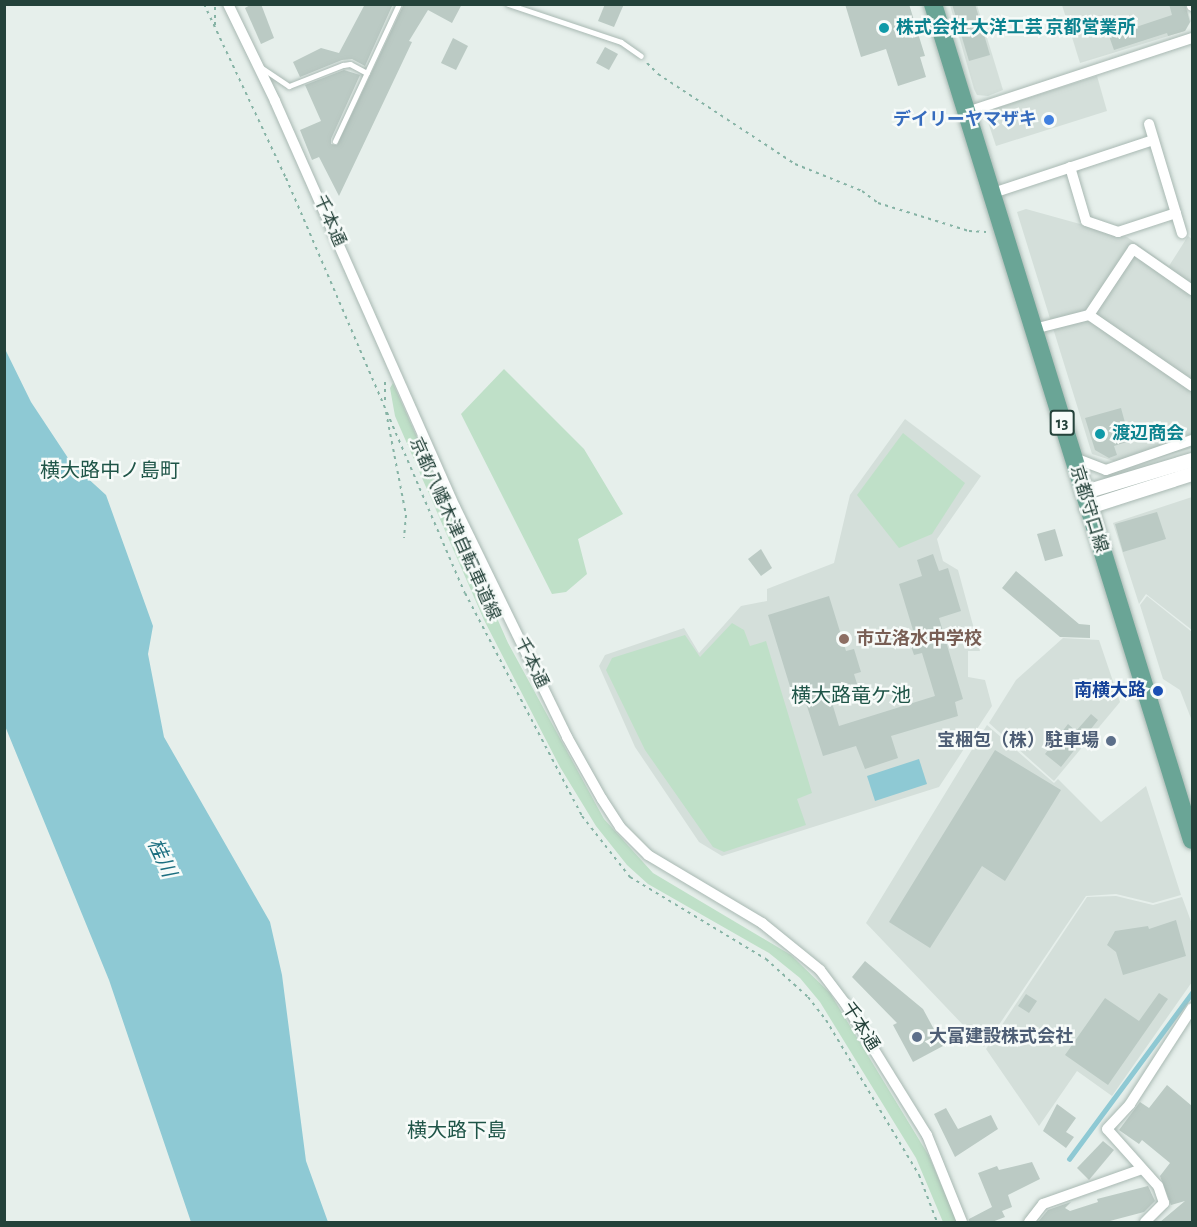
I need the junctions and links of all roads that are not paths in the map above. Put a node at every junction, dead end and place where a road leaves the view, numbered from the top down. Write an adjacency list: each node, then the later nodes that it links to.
1 (228, 4): 7 (street, 千本通)
2 (399, 4): 8 (lane)
3 (508, 4): 6 (lane)
4 (933, 4): 9 (main road, 京都守口線 / 13)
5 (1192, 38): 9 (street)
6 (641, 56)
7 (257, 65): 8 (lane); 29 (street, 千本通)
8 (368, 73): 12 (lane)
9 (967, 112): 14 (main road, 京都守口線 / 13)
10 (1149, 124): 11 (street)
11 (1153, 140): 13 (street); 15 (street)
12 (335, 141)
13 (1070, 167): 14 (street); 15 (street)
14 (990, 194): 19 (main road, 京都守口線 / 13)
15 (1176, 213): 16 (street)
16 (1182, 233)
17 (1192, 291): 18 (street)
18 (1089, 315): 19 (street); 20 (street)
19 (1034, 329): 22 (main road, 京都守口線 / 13)
20 (1192, 386)
21 (1192, 440): 22 (street)
22 (1072, 457): 25 (main road, 京都守口線 / 13)
23 (1192, 460): 25 (street)
24 (1192, 474): 25 (street)
25 (1084, 500): 26 (main road, 京都守口線 / 13)
26 (1192, 840)
27 (1192, 1008): 28 (street)
28 (1142, 1169): 30 (street); 31 (street)
29 (962, 1222)
30 (1029, 1222)
31 (1145, 1222)

